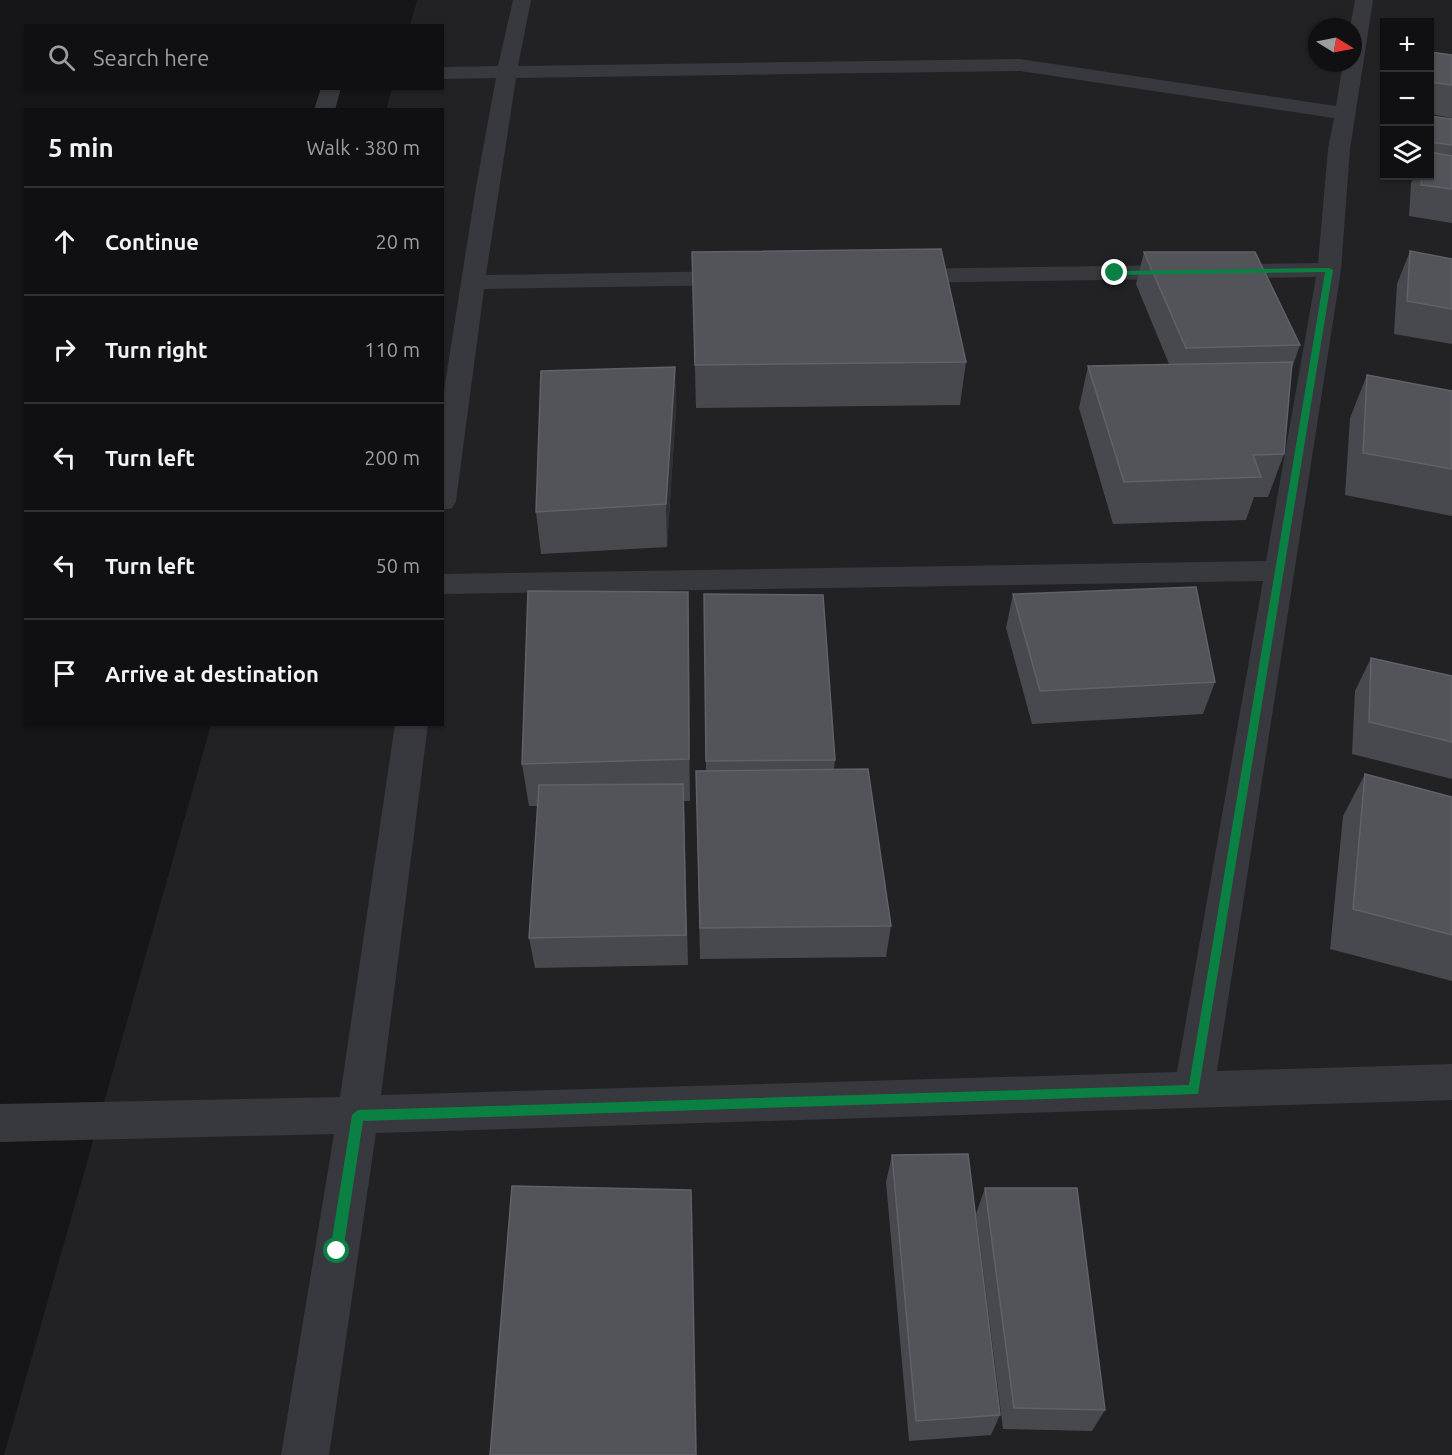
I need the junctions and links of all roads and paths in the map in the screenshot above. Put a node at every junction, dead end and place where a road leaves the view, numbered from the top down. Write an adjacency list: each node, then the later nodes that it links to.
1 (522, 0): 6 (street)
2 (1364, 0): 3 (street)
3 (1361, 18)
4 (1351, 72): 9 (street)
5 (444, 73): 6 (street)
6 (506, 73): 9 (street); 13 (street)
7 (330, 90): 8 (street)
8 (325, 108)
9 (1344, 113): 10 (street)
10 (1329, 270): 11 (street); 15 (street)
11 (877, 276)
12 (758, 278): 13 (street)
13 (473, 282): 14 (street)
14 (444, 487)
15 (1280, 571): 16 (street); 19 (street)
16 (444, 584)
17 (412, 726): 20 (street)
18 (1452, 1082): 19 (street)
19 (1194, 1090): 20 (street)
20 (358, 1115): 21 (street); 22 (street)
21 (0, 1123)
22 (305, 1455)

